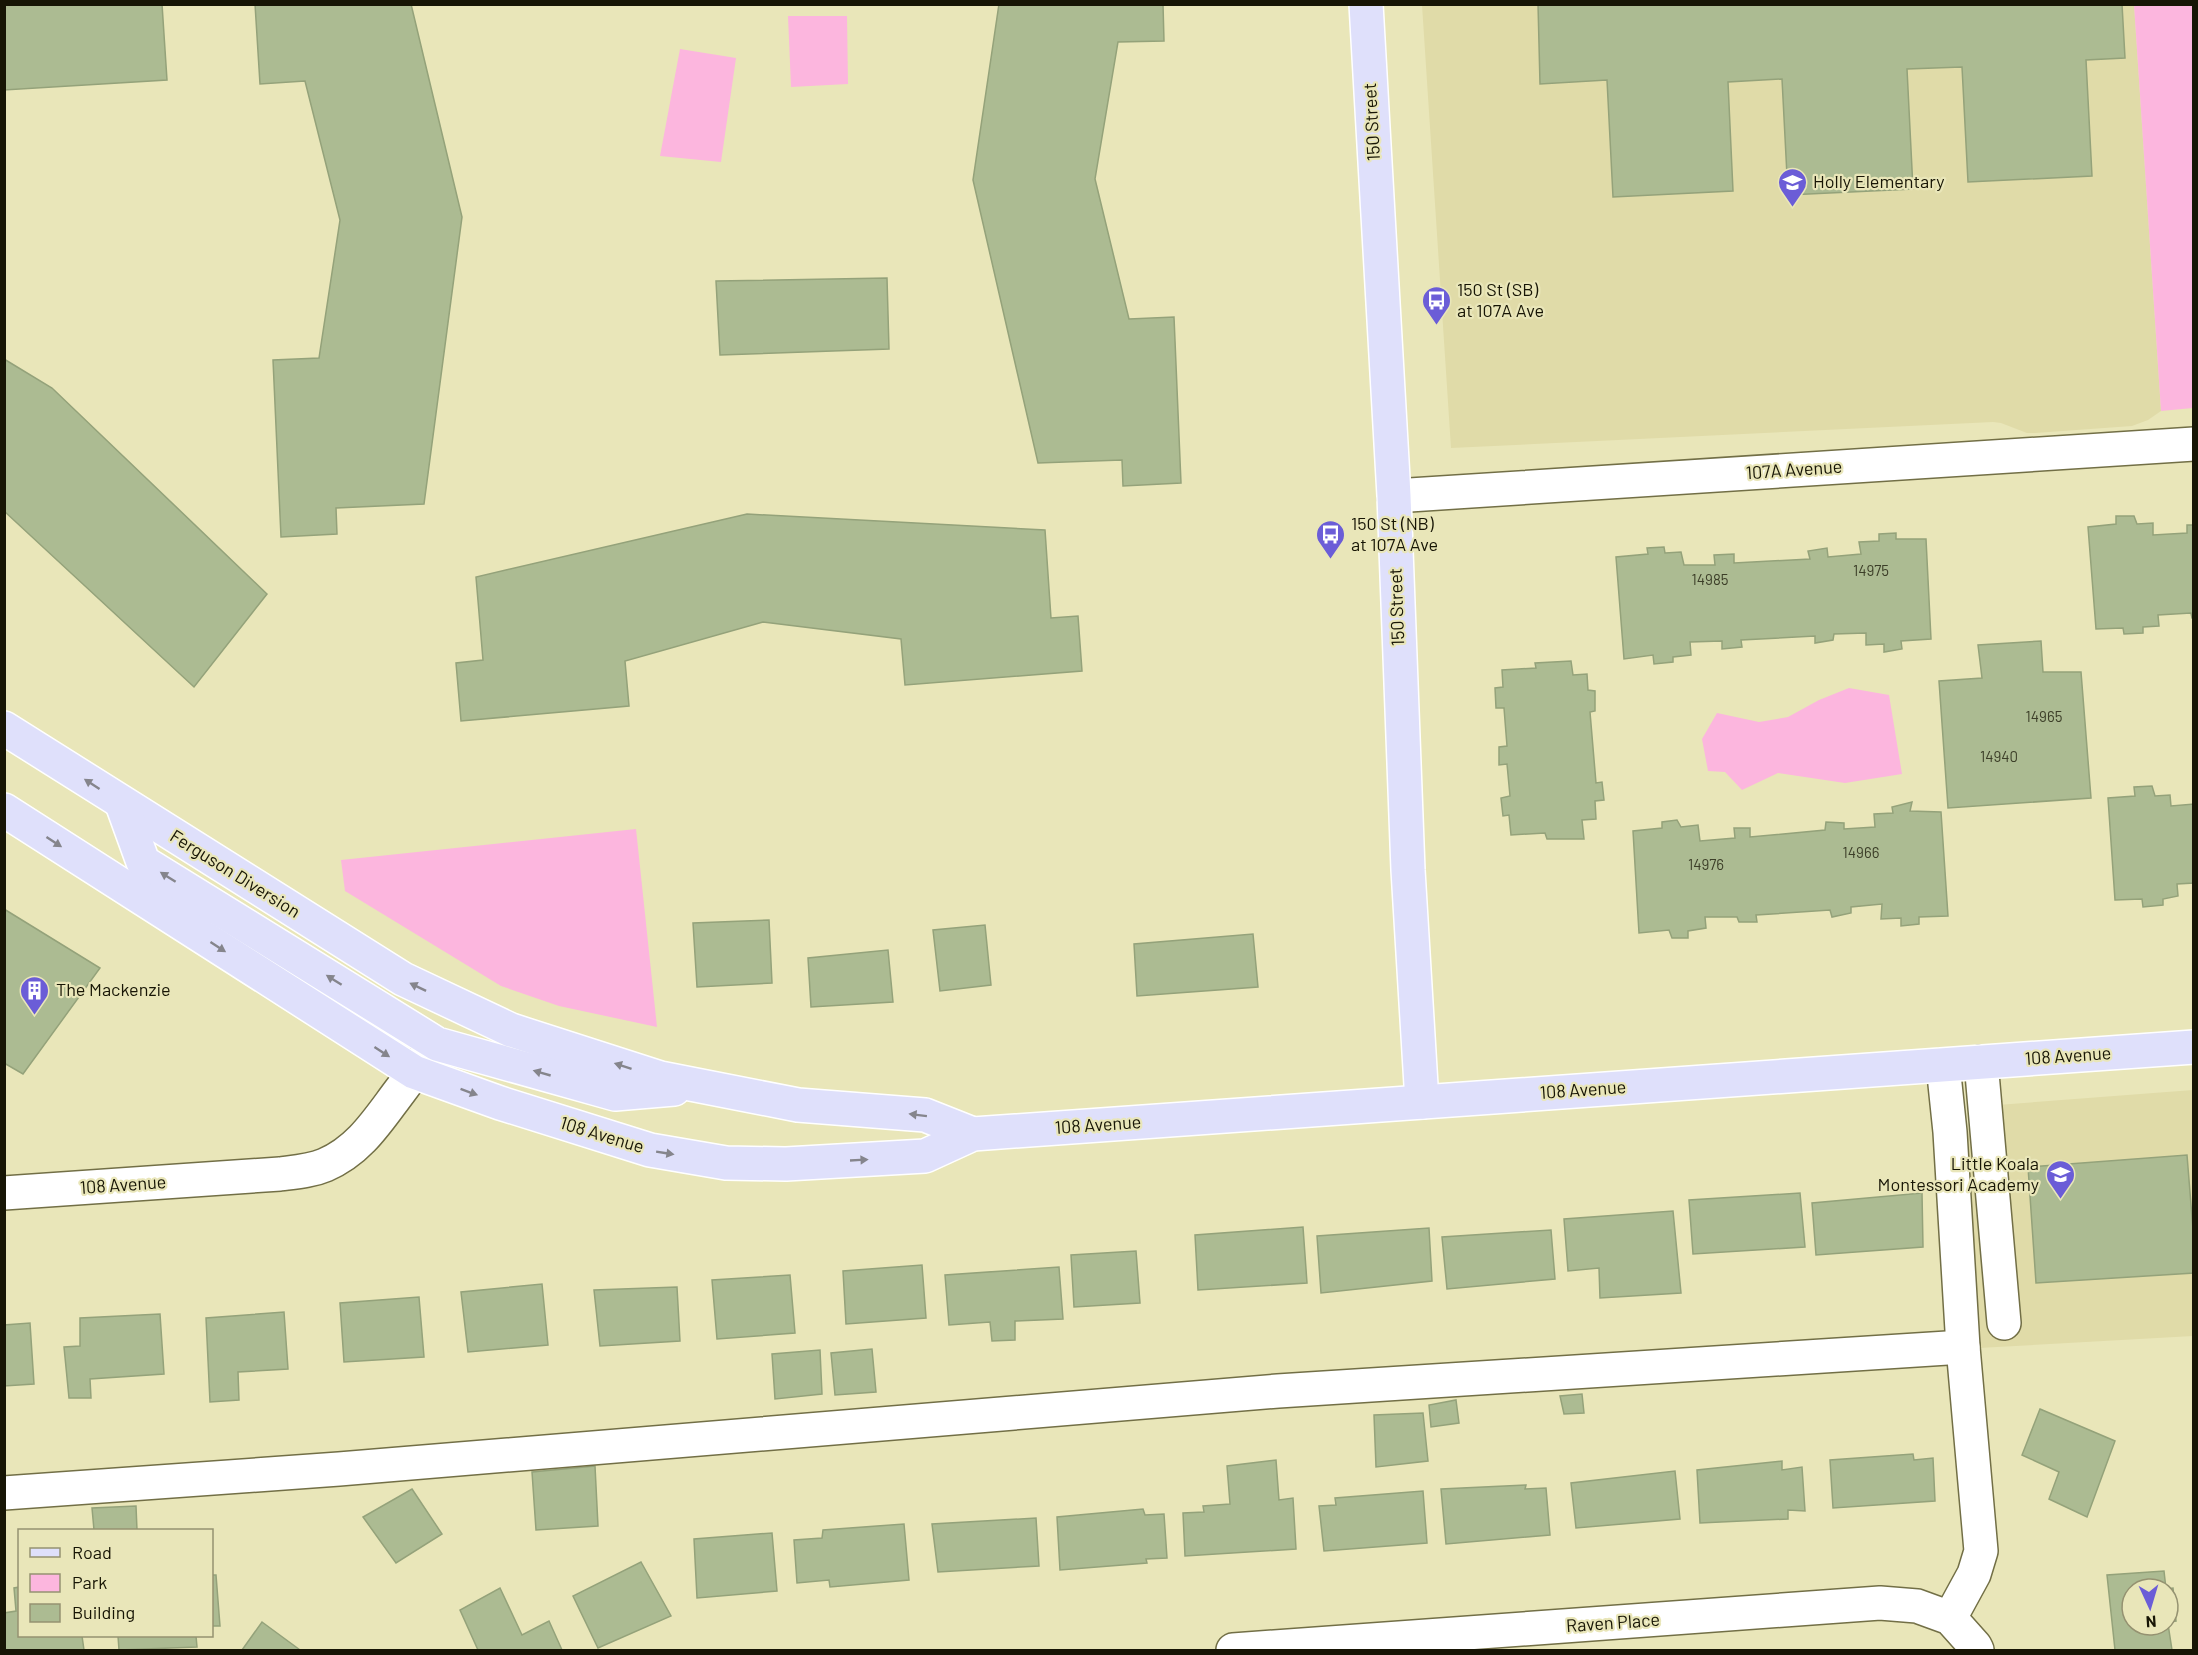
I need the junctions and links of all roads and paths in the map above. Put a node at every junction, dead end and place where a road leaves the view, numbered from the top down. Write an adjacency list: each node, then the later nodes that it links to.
1 (1366, 4): 3 (main road, 150 Street)
2 (2193, 444): 3 (street, 107A Avenue)
3 (1394, 496): 14 (main road, 150 Street)
4 (4, 729): 5 (main road, Ferguson Diversion, one-way to 4)
5 (122, 804): 7 (main road, Ferguson Diversion, one-way to 5); 8 (main road, one-way to 5)
6 (4, 810): 12 (main road, one-way to 12)
7 (471, 1012): 13 (main road, 108 Avenue, one-way to 7)
8 (437, 1044): 12 (street, 108 Avenue); 13 (main road, one-way to 8)
9 (2193, 1047): 10 (main road, 108 Avenue)
10 (1981, 1062): 11 (main road, 108 Avenue); 17 (street)
11 (1943, 1065): 14 (main road, 108 Avenue); 18 (street)
12 (414, 1072): 15 (main road, 108 Avenue, one-way to 15); 16 (street, 108 Avenue)
13 (702, 1087): 15 (main road, 108 Avenue, one-way to 13)
14 (1422, 1102): 15 (main road, 108 Avenue)
15 (973, 1134)
16 (4, 1193)
17 (2004, 1323)
18 (1963, 1347): 19 (street); 20 (street)
19 (4, 1493)
20 (1950, 1618): 21 (street, Raven Place); 22 (street, Raven Place)
21 (1233, 1650)
22 (1977, 1650)

